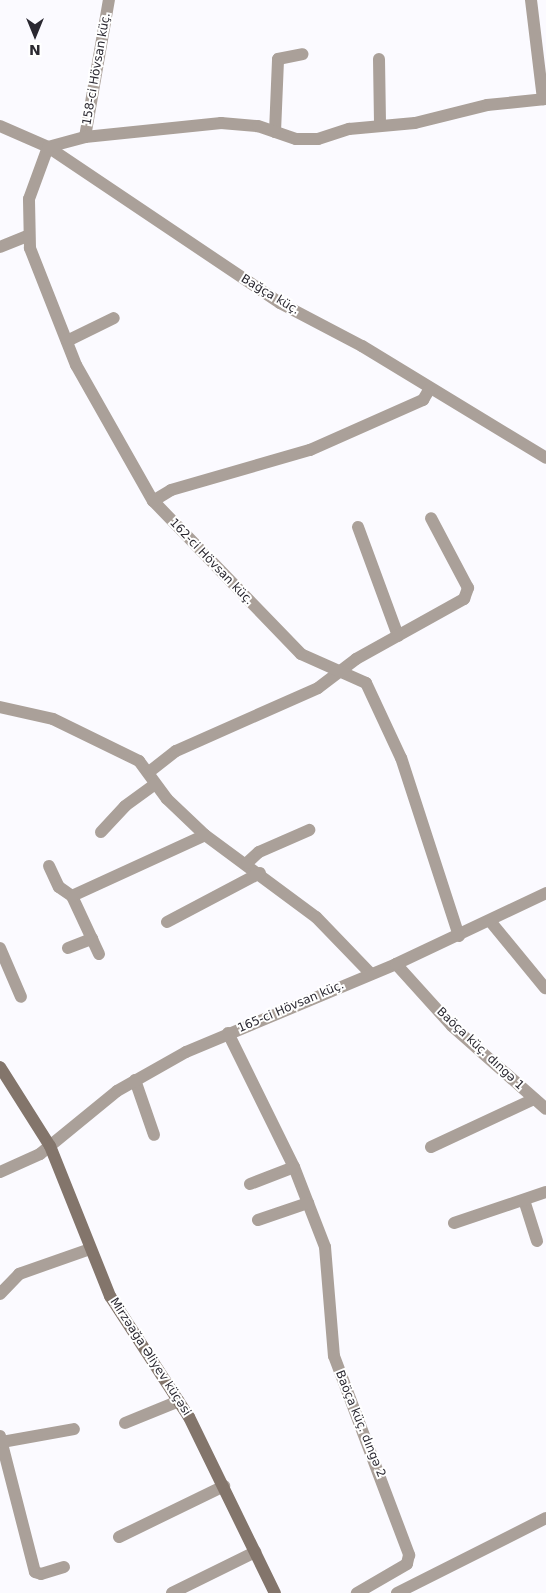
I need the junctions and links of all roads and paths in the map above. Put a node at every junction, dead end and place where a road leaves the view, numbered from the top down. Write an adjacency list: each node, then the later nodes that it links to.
1 (110, 0): 9 (street, 158-ci Hövsan küç.)
2 (530, 0): 5 (street)
3 (303, 54): 8 (street)
4 (379, 59): 6 (street)
5 (545, 99): 6 (street)
6 (380, 124): 8 (street)
7 (0, 126): 10 (street, Bağça küç.)
8 (275, 132): 9 (street)
9 (85, 137): 10 (street)
10 (48, 147): 11 (street, 162-ci Hövsan küç.); 15 (street, Bağça küç.)
11 (27, 236): 12 (street); 14 (street, 162-ci Hövsan küç.)
12 (0, 247)
13 (114, 318): 14 (street)
14 (67, 340): 17 (street, 162-ci Hövsan küç.)
15 (429, 390): 16 (street, Bağça küç.); 17 (street)
16 (546, 458)
17 (153, 501): 21 (street, 162-ci Hövsan küç.)
18 (431, 518): 20 (street)
19 (358, 527): 20 (street)
20 (398, 636): 21 (street)
21 (340, 671): 23 (street); 35 (street, 162-ci Hövsan küç.)
22 (0, 707): 23 (street)
23 (149, 772): 24 (street)
24 (155, 784): 26 (street); 27 (street)
25 (309, 830): 28 (street)
26 (101, 832)
27 (205, 835): 28 (street); 32 (street)
28 (247, 863): 30 (street)
29 (49, 866): 32 (street)
30 (260, 873): 34 (street); 41 (street)
31 (546, 894): 33 (street, 165-ci Hövsan küç.)
32 (72, 896): 36 (street)
33 (490, 921): 35 (street, 165-ci Hövsan küç.); 42 (street)
34 (168, 922)
35 (459, 936): 40 (street, 165-ci Hövsan küç.)
36 (92, 939): 38 (street); 39 (street)
37 (0, 948): 43 (street)
38 (68, 948)
39 (99, 954)
40 (396, 964): 41 (street, 165-ci Hövsan küç.); 47 (street, Baöça küç. dıngə 1)
41 (370, 974): 44 (street, 165-ci Hövsan küç.)
42 (545, 988)
43 (21, 997)
44 (228, 1033): 46 (street, 165-ci Hövsan küç.); 52 (street, Baöça küç. dıngə 2)
45 (0, 1067): 50 (street, Mirzəağa Əliyev küçəsi)
46 (135, 1080): 49 (street); 50 (street, 165-ci Hövsan küç.)
47 (534, 1100): 48 (street, Baöça küç. dıngə 1); 51 (street)
48 (546, 1109)
49 (154, 1135)
50 (50, 1146): 53 (street, 165-ci Hövsan küç.); 61 (street, Mirzəağa Əliyev küçəsi)
51 (431, 1147)
52 (294, 1167): 54 (street); 57 (street, Baöça küç. dıngə 2)
53 (0, 1172)
54 (250, 1184)
55 (546, 1192): 56 (street)
56 (524, 1200): 59 (street); 60 (street)
57 (308, 1203): 58 (street); 74 (street, Baöça küç. dıngə 2)
58 (258, 1220)
59 (454, 1223)
60 (537, 1241)
61 (90, 1249): 62 (street); 63 (street, Mirzəağa Əliyev küçəsi)
62 (0, 1294)
63 (179, 1401): 64 (street); 67 (street, Mirzəağa Əliyev küçəsi)
64 (125, 1423)
65 (74, 1429): 66 (street)
66 (1, 1439): 71 (street)
67 (224, 1486): 69 (street); 70 (street, Mirzəağa Əliyev küçəsi)
68 (546, 1518): 75 (street)
69 (119, 1537)
70 (255, 1552): 72 (street); 73 (street, Mirzəağa Əliyev küçəsi)
71 (64, 1567)
72 (172, 1593)
73 (276, 1593)
74 (357, 1593)
75 (397, 1593)

